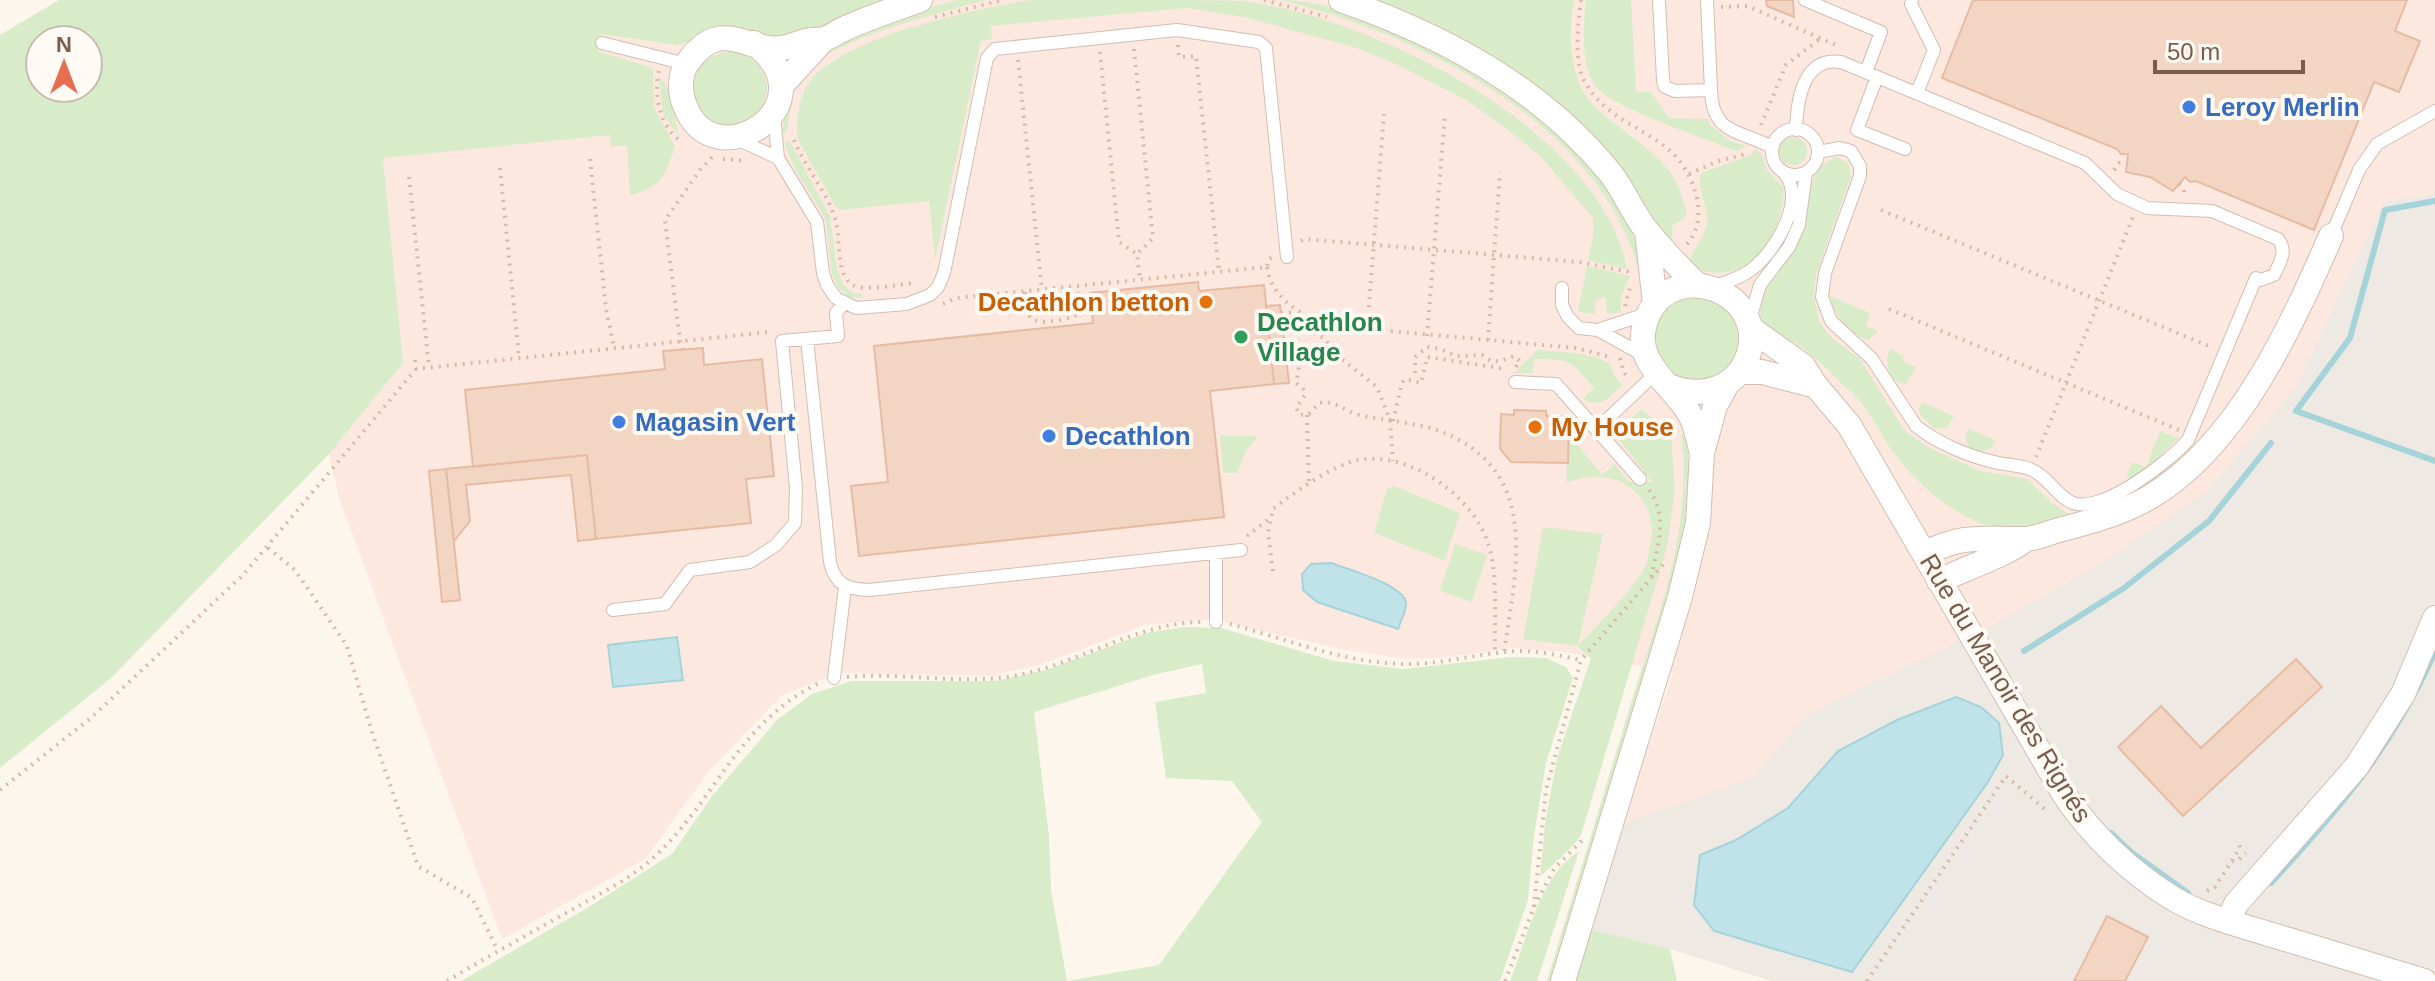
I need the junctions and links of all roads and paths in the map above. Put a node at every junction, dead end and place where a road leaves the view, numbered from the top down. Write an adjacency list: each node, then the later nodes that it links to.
1 (1003, 0): 8 (path)
2 (1264, 0): 9 (path)
3 (1581, 0): 31 (path)
4 (1659, 0): 22 (lane)
5 (1805, 0): 20 (lane)
6 (1912, 0): 23 (lane)
7 (1707, 4): 13 (path); 22 (lane)
8 (926, 9): 14 (street)
9 (1335, 9): 49 (street)
10 (1177, 30): 11 (lane); 54 (lane); 58 (path)
11 (1132, 35): 12 (lane); 53 (path)
12 (1099, 38): 17 (lane); 53 (path)
13 (1821, 38): 18 (path); 31 (path)
14 (824, 39): 16 (street); 21 (street)
15 (602, 43): 19 (lane)
16 (754, 43): 19 (street); 21 (street)
17 (1017, 46): 60 (lane); 64 (path)
18 (1841, 62): 20 (lane); 28 (lane)
19 (686, 64): 30 (street)
20 (1872, 79): 23 (lane); 33 (lane)
21 (781, 86): 25 (street)
22 (1711, 90): 31 (lane)
23 (1917, 93): 47 (lane)
24 (2435, 111): 50 (lane)
25 (774, 114): 30 (street); 36 (lane)
26 (1384, 114): 51 (path)
27 (1445, 115): 52 (path)
28 (1796, 130): 32 (lane); 34 (lane)
29 (791, 132): 60 (path)
30 (735, 138): 36 (lane)
31 (1756, 139): 32 (lane)
32 (1772, 147): 42 (lane)
33 (1905, 149)
34 (1818, 152): 41 (lane); 102 (lane)
35 (713, 156): 81 (path)
36 (778, 158): 67 (lane)
37 (590, 159): 82 (path)
38 (2127, 163): 43 (path)
39 (500, 168): 85 (path)
40 (1500, 172): 55 (path)
41 (1806, 172): 42 (lane); 73 (lane)
42 (1784, 173): 61 (lane)
43 (2120, 175)
44 (409, 177): 88 (path)
45 (2179, 184): 46 (path)
46 (2177, 196)
47 (2139, 204): 66 (path); 84 (lane)
48 (1881, 210): 66 (path)
49 (1647, 231): 61 (street); 69 (street)
50 (2331, 236): 106 (street)
51 (1373, 245): 52 (path); 54 (path); 77 (path)
52 (1434, 250): 55 (path); 78 (path)
53 (1137, 254): 59 (path)
54 (1287, 254): 57 (path)
55 (1494, 255): 56 (path); 80 (path)
56 (1634, 265)
57 (1267, 267): 58 (path); 71 (path)
58 (1219, 273): 59 (path)
59 (1140, 281): 62 (path)
60 (940, 283): 67 (lane)
61 (1705, 286): 69 (street); 73 (street)
62 (1078, 287): 64 (path); 65 (path)
63 (1562, 288): 75 (lane)
64 (1042, 291): 65 (path)
65 (1025, 292): 68 (path)
66 (2100, 300): 84 (path); 94 (path)
67 (844, 303): 79 (lane)
68 (940, 305)
69 (1652, 309): 75 (lane); 91 (street)
70 (1889, 309): 94 (path)
71 (1298, 312): 72 (path); 77 (path)
72 (1281, 313)
73 (1749, 325): 92 (street); 95 (street, Rue du Manoir des Rignés)
74 (1283, 329): 97 (path)
75 (1598, 330): 91 (lane)
76 (776, 331): 81 (path)
77 (1367, 331): 78 (path)
78 (1427, 336): 80 (path)
79 (807, 339): 115 (lane); 116 (lane)
80 (1488, 340): 91 (path)
81 (680, 341): 82 (path); 83 (path)
82 (615, 348): 85 (path)
83 (683, 350)
84 (2225, 353): 99 (lane)
85 (520, 358): 88 (path)
86 (415, 360): 89 (path)
87 (1287, 360): 96 (path)
88 (429, 368): 89 (path)
89 (416, 369): 107 (path)
90 (1415, 373): 97 (path)
91 (1652, 376): 92 (street); 98 (lane); 100 (street)
92 (1734, 378): 95 (street); 100 (street)
93 (1515, 382): 98 (lane)
94 (2066, 382): 99 (path); 102 (path)
95 (1816, 386): 110 (street, Rue du Manoir des Rignés)
96 (1307, 415): 97 (path); 104 (path)
97 (1392, 420): 101 (path); 119 (path)
98 (1598, 428): 103 (lane)
99 (2190, 435): 102 (lane)
100 (1702, 453): 136 (street)
101 (1393, 461): 104 (path); 120 (path)
102 (2031, 469)
103 (1640, 479): 113 (path)
104 (1309, 485): 105 (path)
105 (1270, 518): 108 (path); 112 (path)
106 (2025, 539): 110 (street); 114 (street)
107 (268, 548): 123 (path); 133 (path)
108 (1241, 550): 109 (lane)
109 (1216, 553): 115 (lane); 117 (lane)
110 (1924, 554): 114 (street, Rue du Manoir des Rignés)
111 (1671, 556): 113 (path)
112 (1273, 571)
113 (1650, 579): 121 (path)
114 (1939, 581): 124 (street, Rue du Manoir des Rignés)
115 (845, 587): 122 (lane)
116 (613, 610)
117 (1216, 622): 120 (path); 122 (path)
118 (2434, 622): 132 (street)
119 (1504, 653): 120 (path); 121 (path)
120 (1495, 654)
121 (1581, 660): 131 (path)
122 (834, 678): 133 (path)
123 (0, 790)
124 (2081, 819): 132 (street, Rue du Manoir des Rignés); 137 (path)
125 (1585, 837): 131 (path)
126 (2239, 842): 128 (path)
127 (2246, 853): 128 (path)
128 (2232, 861): 130 (path)
129 (2196, 890): 130 (path)
130 (2207, 891): 132 (path)
131 (1534, 907): 135 (path)
132 (2232, 912): 138 (street, Rue du Manoir des Rignés)
133 (498, 951): 134 (path)
134 (447, 981)
135 (1505, 981)
136 (1563, 981)
137 (1867, 981)
138 (2424, 981)

